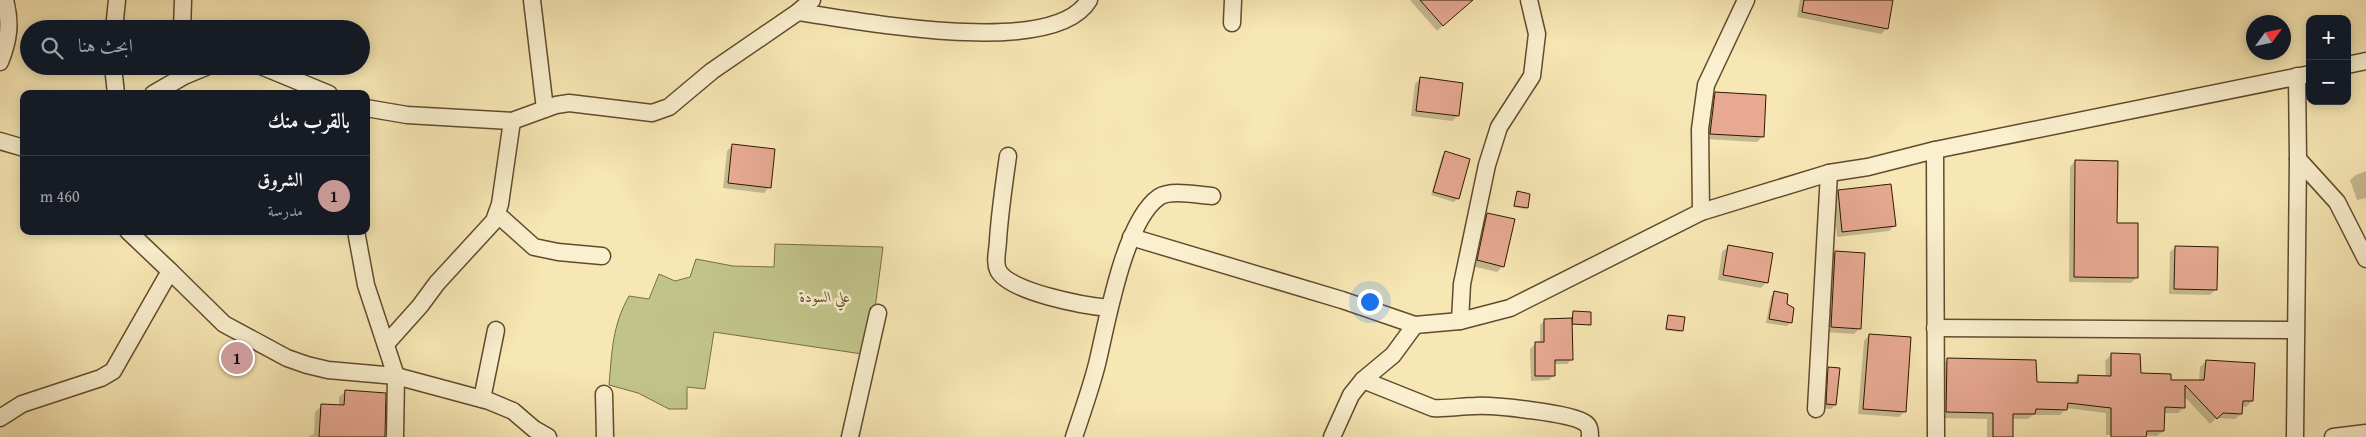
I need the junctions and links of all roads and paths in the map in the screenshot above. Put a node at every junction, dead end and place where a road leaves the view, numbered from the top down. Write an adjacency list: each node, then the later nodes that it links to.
1 (5, 0): 14 (street)
2 (117, 0): 11 (street)
3 (183, 0): 12 (street)
4 (532, 0): 25 (street)
5 (812, 0): 10 (street)
6 (1089, 0): 10 (street)
7 (1233, 0): 13 (street)
8 (1529, 0): 44 (street)
9 (1746, 0): 34 (street)
10 (798, 12): 25 (street)
11 (115, 20)
12 (182, 20)
13 (1232, 23)
14 (0, 62)
15 (2366, 62): 16 (street)
16 (2351, 65)
17 (114, 75): 21 (street)
18 (178, 75): 22 (street)
19 (283, 75): 23 (street)
20 (2303, 75): 29 (street); 31 (street)
21 (116, 90)
22 (157, 90)
23 (320, 90)
24 (370, 109): 26 (street)
25 (545, 109): 26 (street)
26 (512, 120): 35 (street)
27 (0, 141): 28 (street)
28 (20, 147)
29 (1935, 150): 32 (street); 46 (street)
30 (1008, 156): 42 (street)
31 (2298, 158): 40 (street); 48 (street)
32 (1829, 174): 34 (street); 54 (street)
33 (1212, 196): 38 (street)
34 (1701, 212): 44 (street)
35 (497, 214): 39 (street); 49 (street)
36 (132, 235): 41 (street)
37 (357, 235): 49 (street)
38 (1132, 237): 42 (street); 45 (street)
39 (602, 256)
40 (2366, 259)
41 (170, 270): 50 (street); 55 (street)
42 (1108, 308): 61 (street)
43 (878, 314): 60 (street)
44 (1460, 320): 45 (street)
45 (1415, 325): 51 (street)
46 (1935, 328): 48 (street); 64 (street)
47 (496, 330): 53 (street)
48 (2295, 330): 65 (street)
49 (386, 344): 50 (street)
50 (396, 376): 53 (street); 57 (street)
51 (1363, 380): 62 (street); 63 (street)
52 (604, 394): 59 (street)
53 (482, 399): 58 (street)
54 (1816, 409)
55 (0, 418)
56 (2366, 433): 66 (street)
57 (395, 437)
58 (548, 437)
59 (605, 437)
60 (850, 437)
61 (1074, 437)
62 (1332, 437)
63 (1590, 437)
64 (1936, 437)
65 (2294, 437)
66 (2334, 437)

